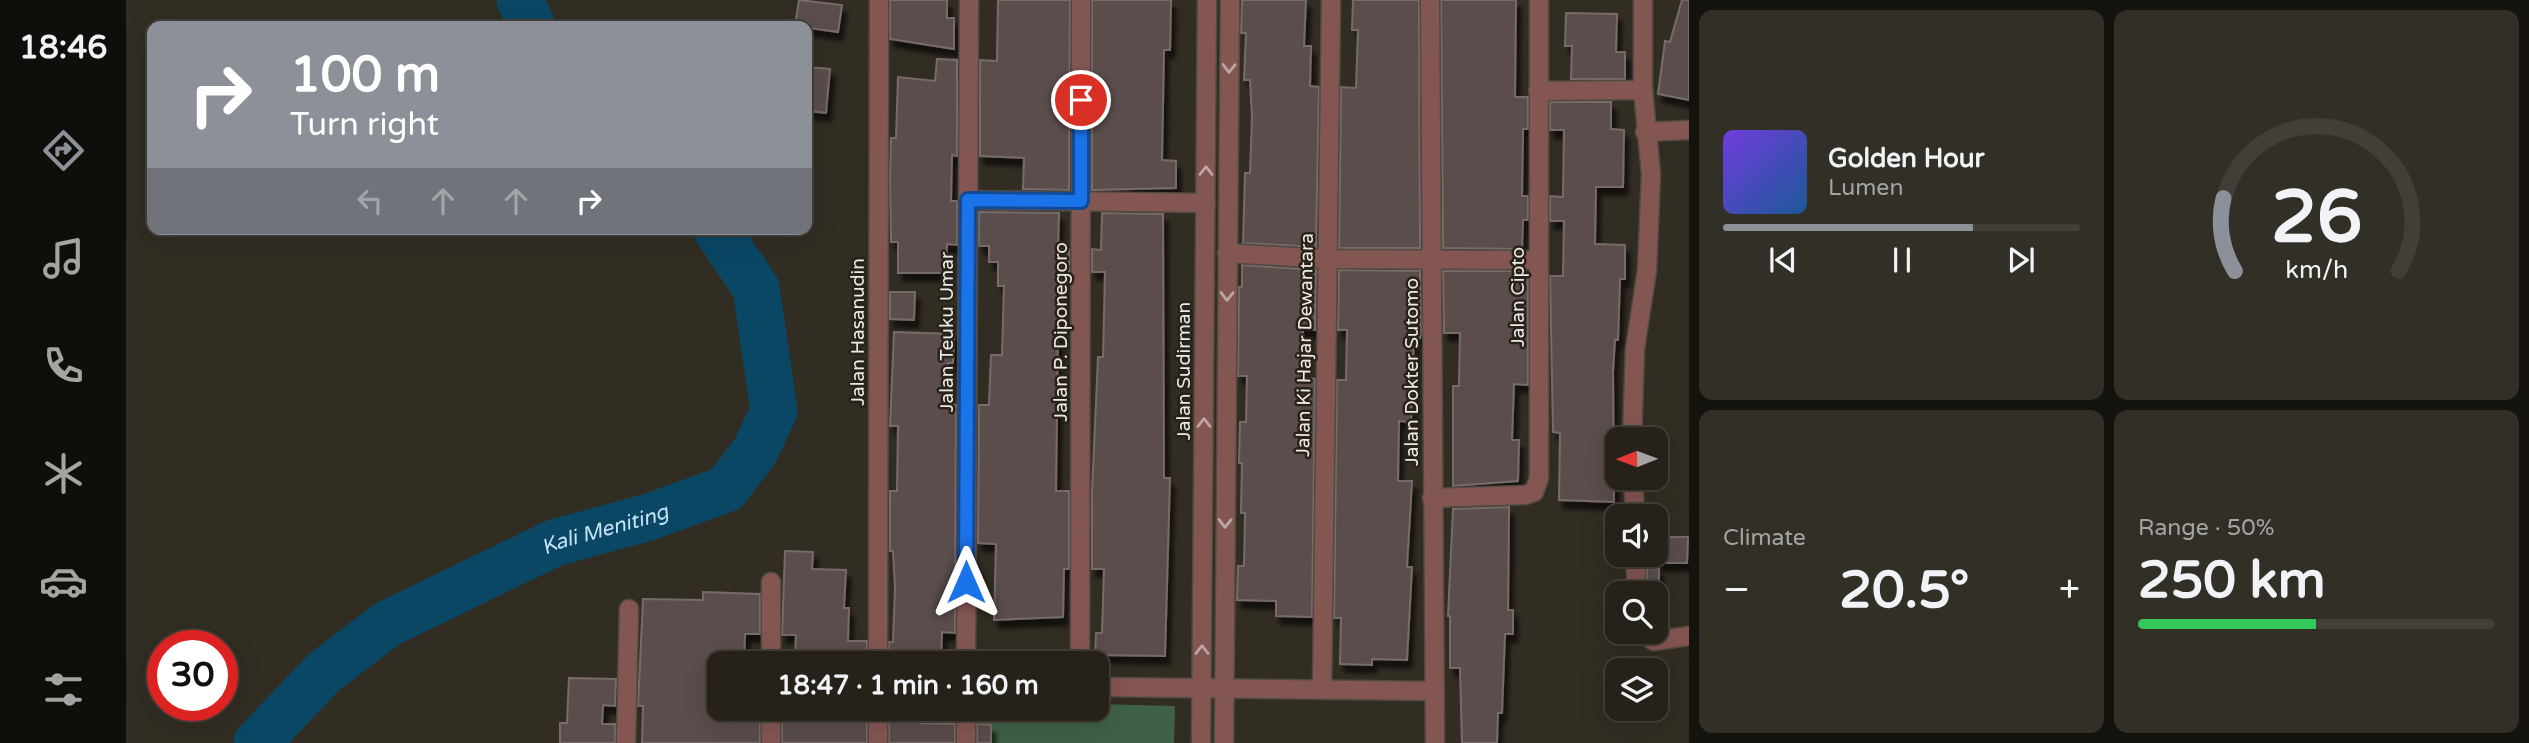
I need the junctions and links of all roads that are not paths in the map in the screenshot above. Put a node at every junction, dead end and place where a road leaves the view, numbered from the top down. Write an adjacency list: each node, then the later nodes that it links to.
1 (879, 0): 28 (street, Jalan Hasanudin)
2 (969, 0): 14 (street, Jalan Teuku Umar)
3 (1081, 0): 15 (street, Jalan P. Diponegoro)
4 (1207, 0): 16 (street, Jalan Sudirman, one-way to 4)
5 (1230, 0): 17 (street, one-way to 17)
6 (1331, 0): 19 (street, Jalan Ki Hajar Dewantara)
7 (1430, 0): 18 (street, Jalan Dokter Sutomo)
8 (1539, 0): 11 (street, Jalan Cipto)
9 (1643, 0): 10 (street)
10 (1643, 90): 11 (street); 13 (street)
11 (1538, 91): 20 (street, Jalan Cipto)
12 (1689, 130): 13 (street)
13 (1645, 132): 21 (street)
14 (968, 200): 15 (street); 29 (street, Jalan Teuku Umar)
15 (1081, 201): 16 (street); 30 (street, Jalan P. Diponegoro)
16 (1206, 203): 32 (street, Jalan Sudirman, one-way to 16)
17 (1227, 253): 19 (street); 33 (street, one-way to 33)
18 (1432, 258): 19 (street); 20 (street); 22 (street, Jalan Dokter Sutomo)
19 (1326, 259): 34 (street, Jalan Ki Hajar Dewantara)
20 (1538, 260): 22 (street, Jalan Cipto)
21 (1632, 427)
22 (1432, 498): 35 (street, Jalan Dokter Sutomo)
23 (771, 582): 27 (street)
24 (629, 609): 39 (street)
25 (1689, 635): 26 (street)
26 (1668, 639)
27 (771, 651)
28 (878, 651)
29 (966, 651)
30 (1080, 651)
31 (1109, 687): 32 (street)
32 (1202, 687): 33 (street); 43 (street, Jalan Sudirman)
33 (1224, 688): 34 (street); 44 (street)
34 (1322, 690): 35 (street)
35 (1433, 691): 45 (street, Jalan Dokter Sutomo)
36 (771, 721): 40 (street)
37 (878, 721): 41 (street)
38 (966, 721): 42 (street)
39 (626, 743)
40 (771, 743)
41 (878, 743)
42 (966, 743)
43 (1201, 743)
44 (1224, 743)
45 (1435, 743)

